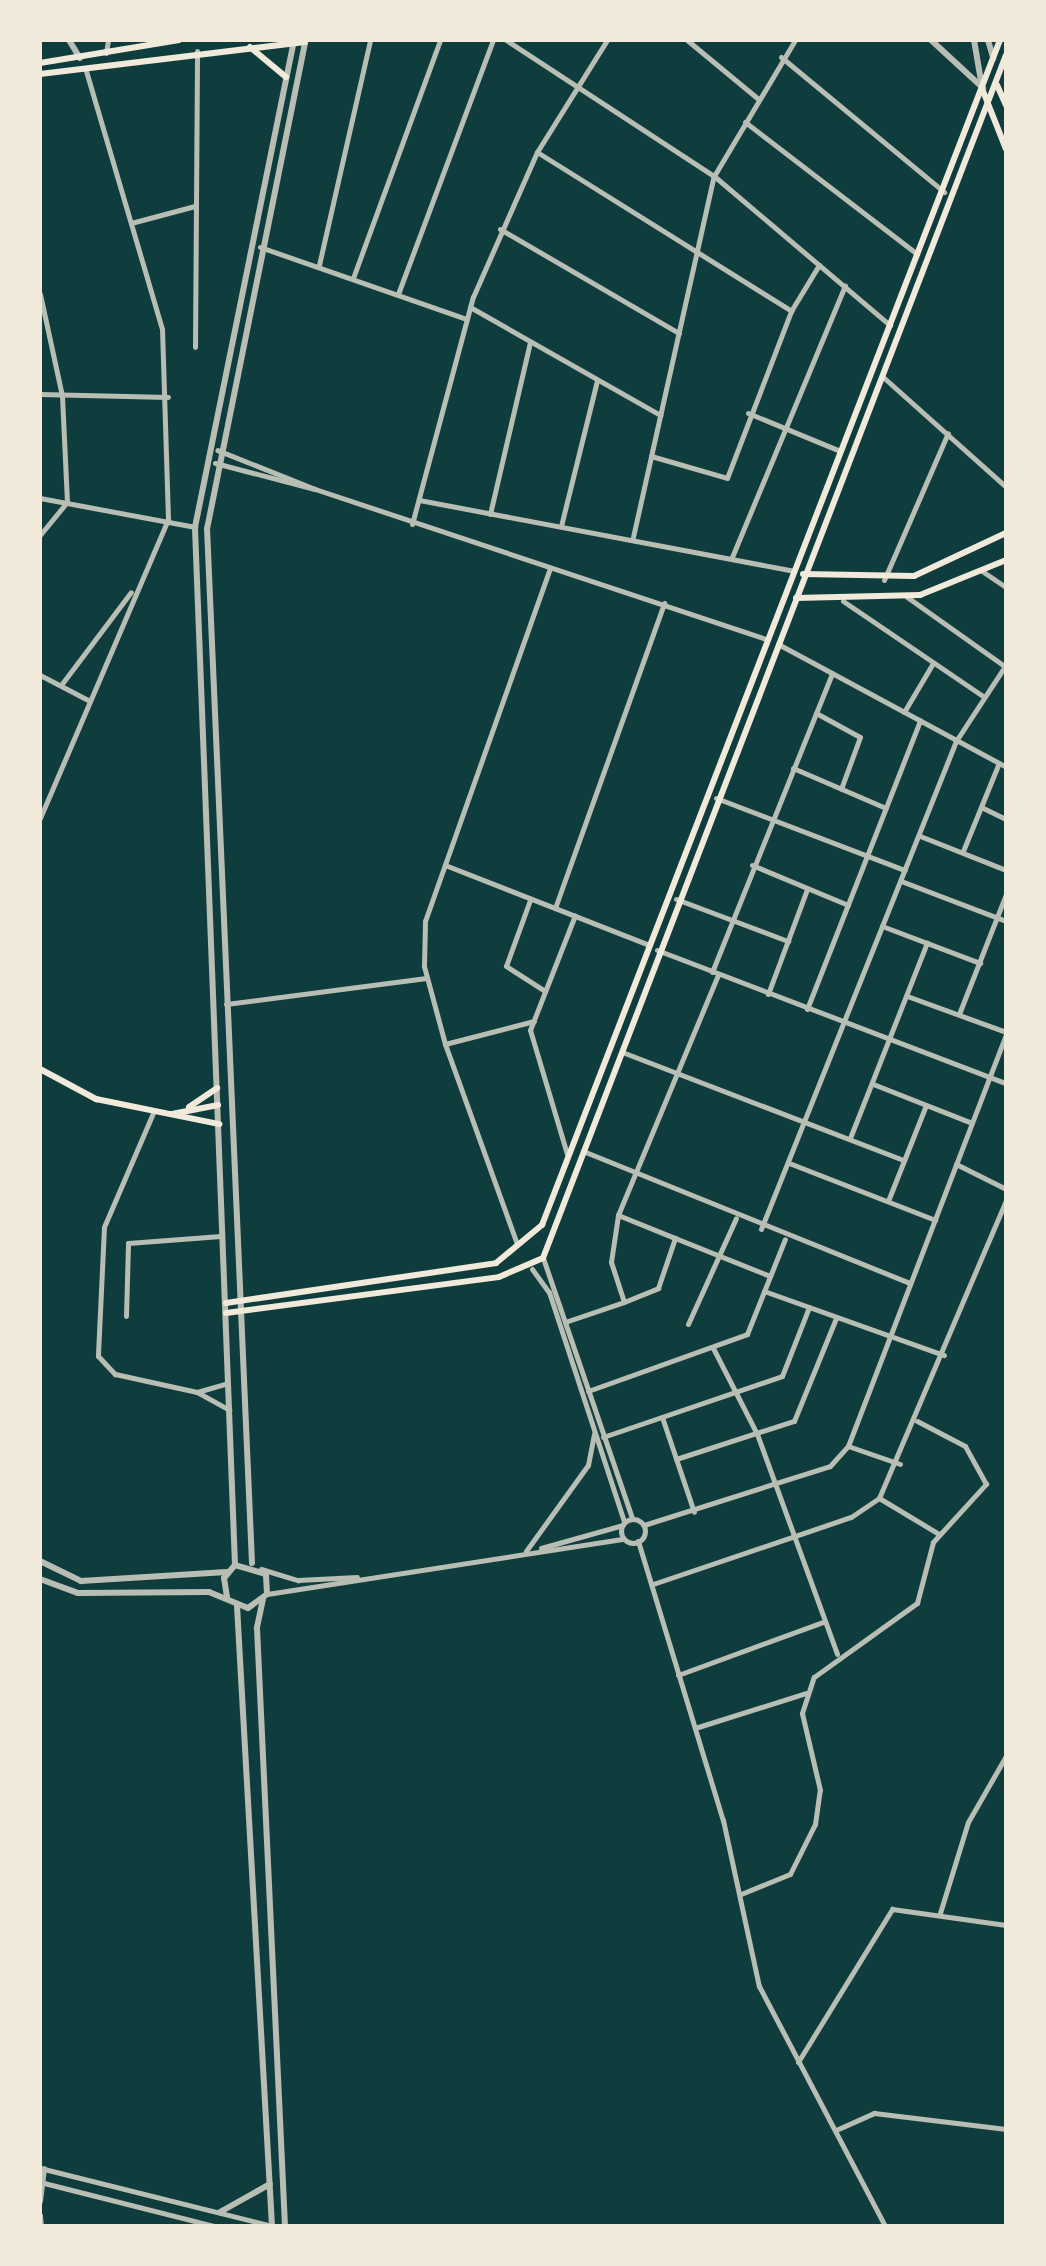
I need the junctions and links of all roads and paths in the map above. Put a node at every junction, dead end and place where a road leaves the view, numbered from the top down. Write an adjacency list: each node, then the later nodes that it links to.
1 (69, 40): 23 (street)
2 (108, 40): 20 (street)
3 (179, 40): 15 (main road)
4 (370, 40): 46 (street)
5 (440, 40): 48 (street)
6 (492, 40): 51 (street)
7 (506, 40): 30 (street)
8 (607, 40): 30 (street)
9 (687, 40): 32 (street)
10 (795, 40): 22 (street)
11 (931, 40): 31 (street)
12 (974, 40): 31 (street)
13 (988, 40): 24 (street)
14 (1000, 40): 24 (main road)
15 (168, 41): 20 (main road)
16 (294, 41): 17 (main road); 18 (main road); 28 (street)
17 (305, 41): 43 (street)
18 (249, 46): 19 (main road); 28 (main road)
19 (197, 51): 26 (main road); 40 (street)
20 (106, 53): 23 (main road)
21 (1006, 55): 29 (main road)
22 (781, 57): 32 (street); 39 (street)
23 (80, 58): 25 (main road)
24 (993, 60): 29 (main road); 31 (main road)
25 (40, 64)
26 (86, 70): 27 (main road); 41 (street)
27 (40, 74)
28 (286, 77): 68 (street)
29 (996, 83): 33 (main road); 34 (main road)
30 (578, 84): 37 (street); 38 (street)
31 (983, 88): 34 (main road); 39 (main road)
32 (757, 98): 35 (street)
33 (1006, 105)
34 (986, 114): 36 (main road); 59 (main road)
35 (744, 122): 38 (street); 45 (street)
36 (1006, 149)
37 (537, 152): 42 (street); 44 (street)
38 (714, 176): 44 (street); 47 (street)
39 (944, 192): 45 (main road)
40 (196, 206): 41 (street); 58 (street)
41 (130, 223): 63 (street)
42 (500, 229): 52 (street); 56 (street)
43 (260, 247): 46 (street); 69 (street)
44 (696, 252): 53 (street); 56 (street)
45 (919, 255): 55 (main road)
46 (318, 265): 48 (street)
47 (819, 265): 49 (street); 53 (street)
48 (352, 278): 51 (street)
49 (845, 286): 55 (street); 66 (street)
50 (40, 294): 62 (street)
51 (398, 294): 54 (street)
52 (470, 306): 54 (street); 57 (street)
53 (791, 312): 64 (street)
54 (467, 319): 77 (street)
55 (890, 325): 70 (main road)
56 (679, 333): 65 (street)
57 (530, 342): 60 (street); 79 (street)
58 (194, 347)
59 (883, 377): 67 (street); 93 (main road)
60 (596, 380): 65 (street); 82 (street)
61 (40, 394): 62 (street)
62 (62, 396): 63 (street); 78 (street)
63 (168, 397): 80 (street)
64 (748, 414): 66 (street); 71 (street)
65 (660, 415): 71 (street)
66 (784, 427): 70 (street); 88 (street)
67 (948, 433): 74 (street); 94 (street)
68 (206, 448): 69 (street); 72 (street)
69 (217, 450): 73 (street); 75 (street)
70 (840, 451): 91 (main road)
71 (652, 456): 87 (street)
72 (202, 462): 73 (street); 83 (street)
73 (215, 463): 75 (street); 84 (street)
74 (1006, 487)
75 (315, 488): 81 (street)
76 (40, 498): 78 (street)
77 (419, 500): 79 (street); 81 (street)
78 (66, 502): 80 (street); 86 (street)
79 (490, 514): 82 (street)
80 (168, 519): 83 (street); 95 (street)
81 (412, 524): 90 (street)
82 (561, 526): 87 (street)
83 (195, 528): 84 (street); 166 (street)
84 (207, 528): 152 (street)
85 (1006, 533): 94 (main road)
86 (40, 536)
87 (633, 538): 88 (street)
88 (732, 557): 91 (street)
89 (1006, 560): 92 (main road)
90 (549, 570): 100 (street); 127 (street)
91 (793, 571): 93 (main road); 101 (main road)
92 (982, 571): 96 (street); 97 (main road)
93 (804, 575): 94 (main road); 98 (main road)
94 (884, 580)
95 (135, 586): 107 (street); 109 (street)
96 (1006, 587)
97 (908, 597): 99 (main road); 104 (street)
98 (796, 598): 99 (main road); 102 (main road)
99 (843, 601): 103 (street)
100 (664, 603): 101 (street); 137 (street)
101 (767, 639): 102 (main road); 145 (main road)
102 (778, 644): 105 (street); 118 (main road)
103 (934, 662): 108 (street); 110 (street)
104 (1006, 666): 108 (street)
105 (832, 673): 110 (street); 111 (street)
106 (40, 675): 107 (street)
107 (60, 686): 109 (street)
108 (982, 696): 113 (street)
109 (88, 700): 122 (street)
110 (904, 712): 112 (street)
111 (816, 713): 116 (street); 117 (street)
112 (920, 720): 113 (street); 120 (street)
113 (956, 741): 114 (street); 124 (street)
114 (998, 762): 115 (street); 119 (street)
115 (1006, 766)
116 (793, 768): 117 (street); 121 (street)
117 (840, 788): 120 (street)
118 (716, 798): 121 (street); 135 (main road)
119 (981, 806): 123 (street); 125 (street)
120 (886, 808): 126 (street)
121 (770, 816): 126 (street); 128 (street)
122 (40, 818)
123 (1006, 819)
124 (920, 836): 125 (street); 129 (street)
125 (962, 851): 130 (street)
126 (868, 855): 129 (street); 136 (street)
127 (445, 865): 134 (street); 148 (street)
128 (752, 865): 132 (street); 140 (street)
129 (905, 870): 131 (street)
130 (1006, 870)
131 (901, 881): 139 (street); 142 (street)
132 (808, 889): 136 (street); 143 (street)
133 (1006, 894): 139 (street)
134 (530, 900): 137 (street); 149 (street)
135 (676, 900): 140 (street); 145 (main road)
136 (848, 905): 153 (street)
137 (555, 908): 138 (street)
138 (575, 916): 145 (street); 149 (street)
139 (998, 918): 141 (street); 146 (street)
140 (731, 920): 143 (street); 147 (street)
141 (1006, 922)
142 (882, 926): 144 (street); 156 (street)
143 (788, 941): 150 (street)
144 (927, 943): 146 (street); 151 (street)
145 (653, 948): 147 (street); 160 (main road); 179 (main road)
146 (980, 963): 154 (street)
147 (716, 973): 150 (street); 162 (street)
148 (426, 978): 152 (street); 159 (street)
149 (546, 991): 155 (street)
150 (768, 995): 153 (street)
151 (906, 996): 154 (street); 158 (street)
152 (225, 1004): 167 (street)
153 (807, 1009): 156 (street)
154 (959, 1014): 157 (street)
155 (534, 1021): 159 (street); 179 (street)
156 (845, 1022): 158 (street); 173 (street)
157 (1006, 1034): 163 (street)
158 (890, 1038): 163 (street); 165 (street)
159 (444, 1044): 195 (street)
160 (620, 1052): 162 (street); 178 (main road)
161 (40, 1068): 171 (main road)
162 (680, 1074): 173 (street); 183 (street)
163 (991, 1074): 164 (street); 174 (street)
164 (1006, 1083)
165 (873, 1084): 168 (street); 177 (street)
166 (217, 1088): 169 (street); 170 (main road)
167 (229, 1105): 169 (street); 176 (street)
168 (926, 1105): 174 (street); 180 (street)
169 (218, 1106): 170 (main road); 175 (street)
170 (187, 1108): 172 (main road)
171 (153, 1112): 172 (main road); 217 (street)
172 (171, 1115): 175 (main road)
173 (806, 1121): 177 (street); 181 (street)
174 (972, 1123): 182 (street)
175 (219, 1124): 176 (street); 191 (street)
176 (230, 1124): 202 (street)
177 (850, 1138): 180 (street)
178 (583, 1151): 183 (street); 196 (main road)
179 (567, 1154): 193 (main road)
180 (904, 1160): 186 (street)
181 (789, 1162): 186 (street); 190 (street)
182 (956, 1164): 184 (street); 189 (street)
183 (636, 1173): 187 (street); 188 (street)
184 (1006, 1189)
185 (1006, 1200): 214 (street)
186 (888, 1202): 189 (street)
187 (618, 1216): 192 (street); 203 (street)
188 (736, 1218): 190 (street); 197 (street)
189 (935, 1220): 200 (street)
190 (762, 1229): 194 (street)
191 (224, 1236): 204 (street); 208 (street)
192 (675, 1238): 197 (street); 203 (street)
193 (530, 1239): 195 (main road); 196 (main road)
194 (785, 1239): 199 (street); 200 (street)
195 (515, 1246): 198 (main road); 202 (main road)
196 (543, 1254): 198 (main road); 210 (street)
197 (720, 1256): 199 (street); 211 (street)
198 (528, 1269): 206 (main road); 222 (street)
199 (770, 1276): 201 (street)
200 (909, 1284): 212 (street)
201 (764, 1290): 205 (street); 213 (street)
202 (240, 1302): 204 (main road); 206 (street)
203 (624, 1302): 210 (street)
204 (226, 1303): 207 (street)
205 (809, 1307): 209 (street); 218 (street)
206 (240, 1312): 207 (main road); 239 (street)
207 (226, 1313): 215 (street)
208 (126, 1316)
209 (836, 1318): 212 (street); 223 (street)
210 (566, 1322): 216 (street)
211 (688, 1324)
212 (888, 1339): 214 (street); 225 (street)
213 (713, 1348): 216 (street); 218 (street)
214 (944, 1355): 221 (street)
215 (228, 1382): 217 (street); 219 (street)
216 (588, 1391): 224 (street)
217 (197, 1392): 219 (street)
218 (732, 1394): 220 (street); 223 (street)
219 (229, 1410): 240 (street)
220 (662, 1417): 224 (street); 226 (street)
221 (917, 1421): 227 (street); 233 (street)
222 (594, 1432): 231 (street); 237 (street)
223 (757, 1434): 226 (street); 228 (street)
224 (603, 1437): 231 (street)
225 (848, 1446): 227 (street); 228 (street)
226 (676, 1459): 230 (street)
227 (900, 1464): 229 (street)
228 (774, 1486): 230 (street); 234 (street)
229 (879, 1498): 233 (street); 234 (street)
230 (694, 1512): 232 (street)
231 (626, 1522): 232 (street); 235 (street); 237 (street)
232 (644, 1526): 236 (street)
233 (938, 1534): 249 (street)
234 (792, 1535): 244 (street); 248 (street)
235 (624, 1538): 236 (street); 237 (street)
236 (638, 1541): 244 (street)
237 (524, 1553): 242 (street)
238 (40, 1561): 240 (street)
239 (252, 1563): 240 (street); 241 (street)
240 (231, 1569): 246 (street)
241 (262, 1569): 242 (street); 245 (street)
242 (370, 1577): 245 (street)
243 (40, 1579): 246 (street)
244 (652, 1584): 250 (street)
245 (265, 1596): 247 (street); 269 (street)
246 (227, 1598): 247 (street)
247 (237, 1606): 262 (street)
248 (823, 1622): 249 (street); 250 (street)
249 (836, 1654): 251 (street)
250 (678, 1675): 252 (street)
251 (806, 1693): 252 (street); 254 (street)
252 (694, 1728): 254 (street)
253 (1006, 1756): 255 (street)
254 (742, 1894): 257 (street)
255 (940, 1914): 256 (street); 257 (street)
256 (1006, 1925)
257 (798, 2062): 259 (street)
258 (1006, 2128): 259 (street)
259 (836, 2130): 270 (street)
260 (42, 2168): 261 (street); 264 (street)
261 (42, 2182): 263 (street); 267 (street)
262 (270, 2183): 264 (street); 268 (street)
263 (40, 2201)
264 (220, 2212): 268 (street)
265 (40, 2215): 266 (street)
266 (41, 2226)
267 (214, 2226)
268 (272, 2226)
269 (285, 2226)
270 (886, 2226)

